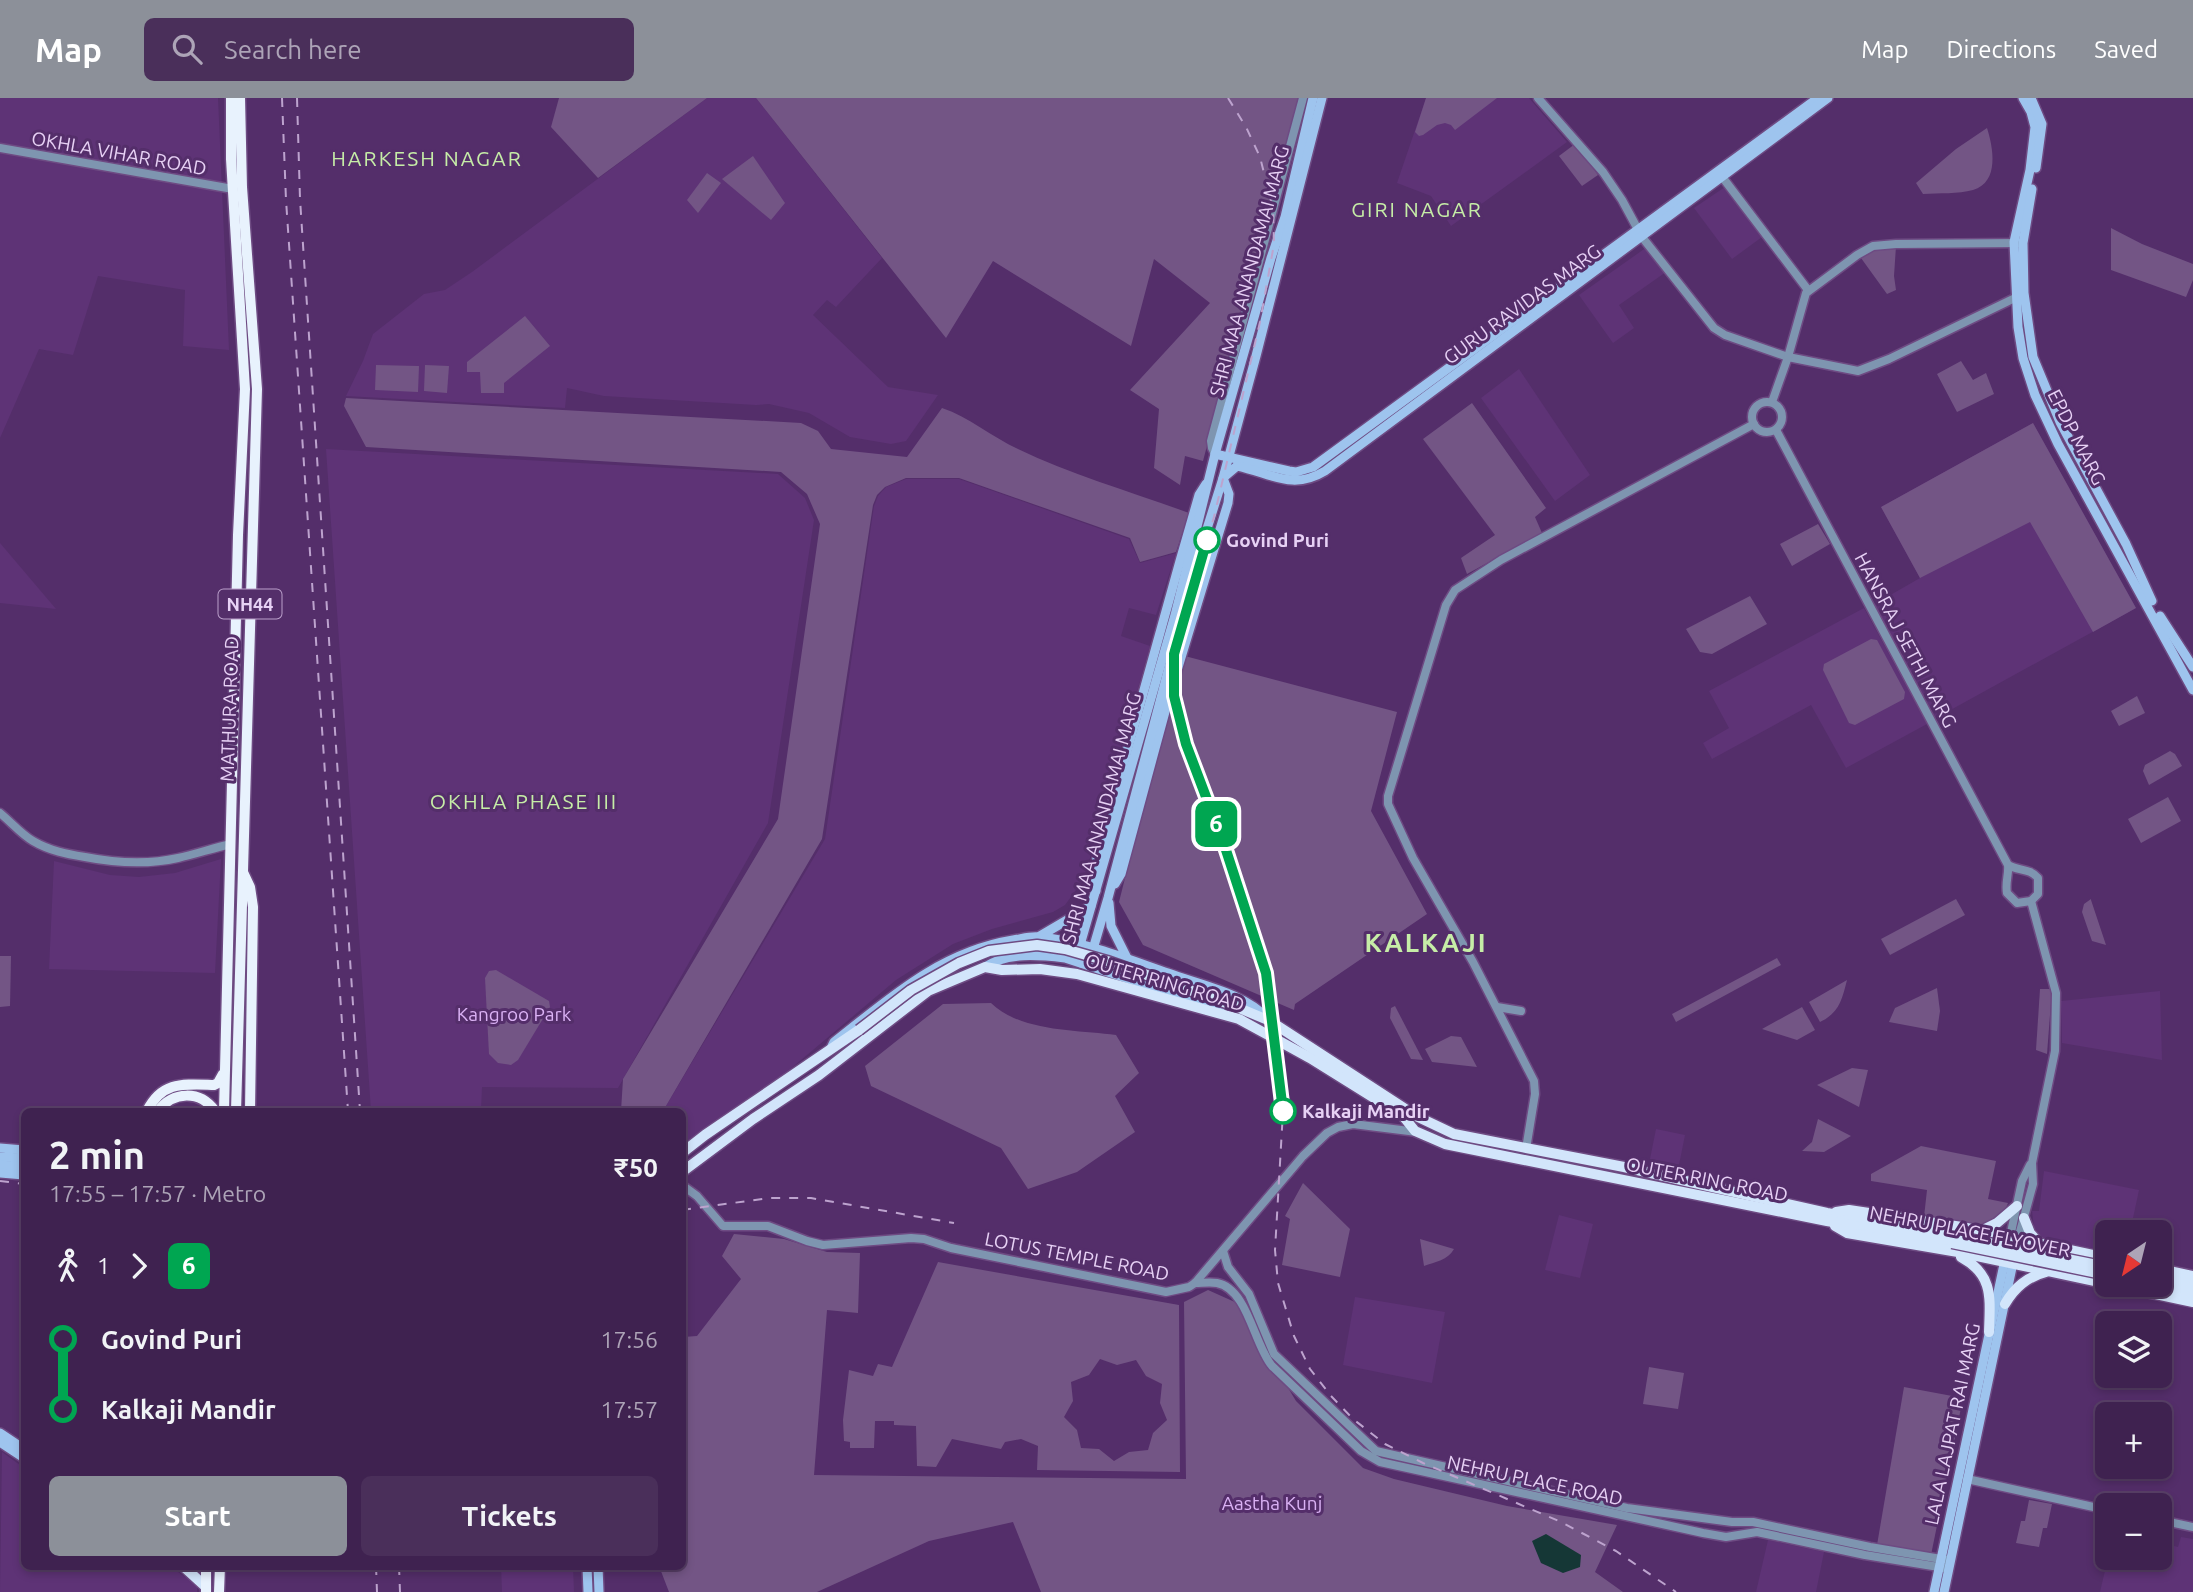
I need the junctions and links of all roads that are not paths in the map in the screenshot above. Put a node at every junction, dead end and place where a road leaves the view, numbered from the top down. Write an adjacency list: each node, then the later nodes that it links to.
1 (231, 98): 13 (highway, MATHURA ROAD / NH44)
2 (240, 98): 29 (highway, MATHURA ROAD / NH44)
3 (1303, 98): 22 (street)
4 (1313, 98): 22 (main road, SHRI MAA ANANDAMAI MARG)
5 (1322, 98): 23 (main road, SHRI MAA ANANDAMAI MARG)
6 (1540, 98): 14 (street)
7 (1818, 98): 12 (main road, GURU RAVIDAS MARG)
8 (1828, 98): 12 (main road, GURU RAVIDAS MARG)
9 (2023, 98): 15 (main road, EPDP MARG)
10 (2031, 98): 15 (main road, EPDP MARG)
11 (0, 148): 13 (street, OKHLA VIHAR ROAD)
12 (1720, 174): 14 (main road, GURU RAVIDAS MARG); 16 (street)
13 (233, 189): 28 (highway, MATHURA ROAD / NH44)
14 (1643, 235): 18 (street); 23 (main road, GURU RAVIDAS MARG); 24 (main road, GURU RAVIDAS MARG)
15 (2019, 243): 16 (street); 17 (main road, EPDP MARG); 25 (main road, EPDP MARG)
16 (1808, 290): 18 (street)
17 (2017, 297): 18 (street); 26 (main road, EPDP MARG)
18 (1788, 357): 19 (street)
19 (1772, 402): 20 (street); 21 (street)
20 (1754, 424): 21 (street); 43 (street)
21 (1776, 430): 30 (street, HANSRAJ SETHI MARG)
22 (1215, 454): 23 (main road, GURU RAVIDAS MARG); 33 (main road, SHRI MAA ANANDAMAI MARG)
23 (1229, 457): 24 (main road, SHRI MAA ANANDAMAI MARG)
24 (1223, 478): 31 (main road, SHRI MAA ANANDAMAI MARG)
25 (2193, 667)
26 (2193, 690)
27 (0, 813): 28 (street)
28 (231, 844): 48 (highway, MATHURA ROAD / NH44)
29 (242, 870): 53 (highway, MATHURA ROAD / NH44); 54 (highway)
30 (2014, 873): 32 (street); 32 (street)
31 (1109, 893): 36 (main road, SHRI MAA ANANDAMAI MARG); 38 (main road)
32 (2031, 901): 62 (street)
33 (1092, 906): 34 (main road); 35 (main road, SHRI MAA ANANDAMAI MARG)
34 (1033, 937): 35 (main road); 37 (main road); 47 (main road)
35 (1080, 945): 36 (main road); 39 (main road, SHRI MAA ANANDAMAI MARG)
36 (1093, 949): 38 (main road); 39 (main road, SHRI MAA ANANDAMAI MARG)
37 (1029, 956): 39 (main road); 40 (main road)
38 (1128, 960): 41 (main road)
39 (1081, 963): 42 (main road)
40 (985, 967): 45 (main road, OUTER RING ROAD); 65 (main road, OUTER RING ROAD)
41 (1160, 971): 42 (main road); 46 (main road)
42 (1149, 986): 45 (main road)
43 (1497, 1007): 44 (street); 57 (street)
44 (1521, 1011)
45 (1239, 1019): 55 (main road, OUTER RING ROAD)
46 (1270, 1021): 47 (main road, OUTER RING ROAD, bridge); 57 (main road, OUTER RING ROAD)
47 (830, 1051): 59 (main road)
48 (225, 1069): 49 (highway); 52 (highway, MATHURA ROAD / NH44)
49 (148, 1108)
50 (161, 1108): 51 (highway)
51 (212, 1108)
52 (224, 1108)
53 (236, 1108)
54 (250, 1108)
55 (1417, 1132): 70 (main road, OUTER RING ROAD); 77 (street, LOTUS TEMPLE ROAD)
56 (0, 1148): 58 (main road)
57 (1526, 1149): 70 (main road, OUTER RING ROAD)
58 (21, 1150)
59 (686, 1150)
60 (0, 1157): 61 (main road)
61 (21, 1158)
62 (2032, 1163): 69 (street); 71 (street)
63 (0, 1165): 64 (main road)
64 (21, 1167)
65 (686, 1169)
66 (0, 1173): 67 (main road)
67 (21, 1175)
68 (686, 1188): 89 (street, LOTUS TEMPLE ROAD)
69 (2017, 1206): 74 (main road); 75 (street)
70 (1827, 1217): 72 (main road, NEHRU PLACE FLYOVER); 73 (main road); 78 (main road)
71 (2024, 1218): 75 (street); 76 (main road)
72 (1852, 1222): 82 (main road, NEHRU PLACE FLYOVER, bridge); 85 (main road, NEHRU PLACE FLYOVER, bridge)
73 (1962, 1227): 74 (main road); 78 (main road)
74 (1980, 1231): 75 (main road)
75 (2014, 1238): 76 (main road); 81 (main road)
76 (2040, 1244): 79 (main road)
77 (1223, 1251): 89 (street, LOTUS TEMPLE ROAD); 104 (street, NEHRU PLACE ROAD)
78 (1954, 1252): 81 (main road); 95 (main road)
79 (2084, 1254): 80 (main road); 87 (main road)
80 (2095, 1256)
81 (2009, 1264): 83 (main road); 94 (main road, LALA LAJPAT RAI MARG); 95 (main road, LALA LAJPAT RAI MARG)
82 (2095, 1265)
83 (2047, 1272): 87 (main road); 94 (main road)
84 (2172, 1272): 86 (main road)
85 (2095, 1273)
86 (2193, 1276)
87 (2077, 1279): 93 (main road)
88 (2172, 1281): 90 (main road)
89 (1195, 1283): 104 (street, NEHRU PLACE ROAD)
90 (2193, 1285)
91 (2172, 1288): 92 (main road)
92 (2193, 1293)
93 (2193, 1302)
94 (2005, 1304): 100 (main road, LALA LAJPAT RAI MARG)
95 (1989, 1332): 104 (main road, LALA LAJPAT RAI MARG)
96 (0, 1433): 98 (main road)
97 (0, 1442): 99 (main road)
98 (21, 1447)
99 (21, 1456)
100 (1968, 1479): 101 (street); 104 (main road, LALA LAJPAT RAI MARG)
101 (2095, 1507)
102 (2172, 1523): 103 (street)
103 (2193, 1527)
104 (1945, 1564): 114 (main road, LALA LAJPAT RAI MARG); 115 (main road, LALA LAJPAT RAI MARG)
105 (187, 1570): 110 (main road)
106 (206, 1570): 110 (highway)
107 (220, 1570): 111 (highway)
108 (587, 1570): 112 (main road)
109 (598, 1570): 113 (main road)
110 (206, 1590)
111 (219, 1592)
112 (589, 1592)
113 (599, 1592)
114 (1934, 1592)
115 (1944, 1592)

